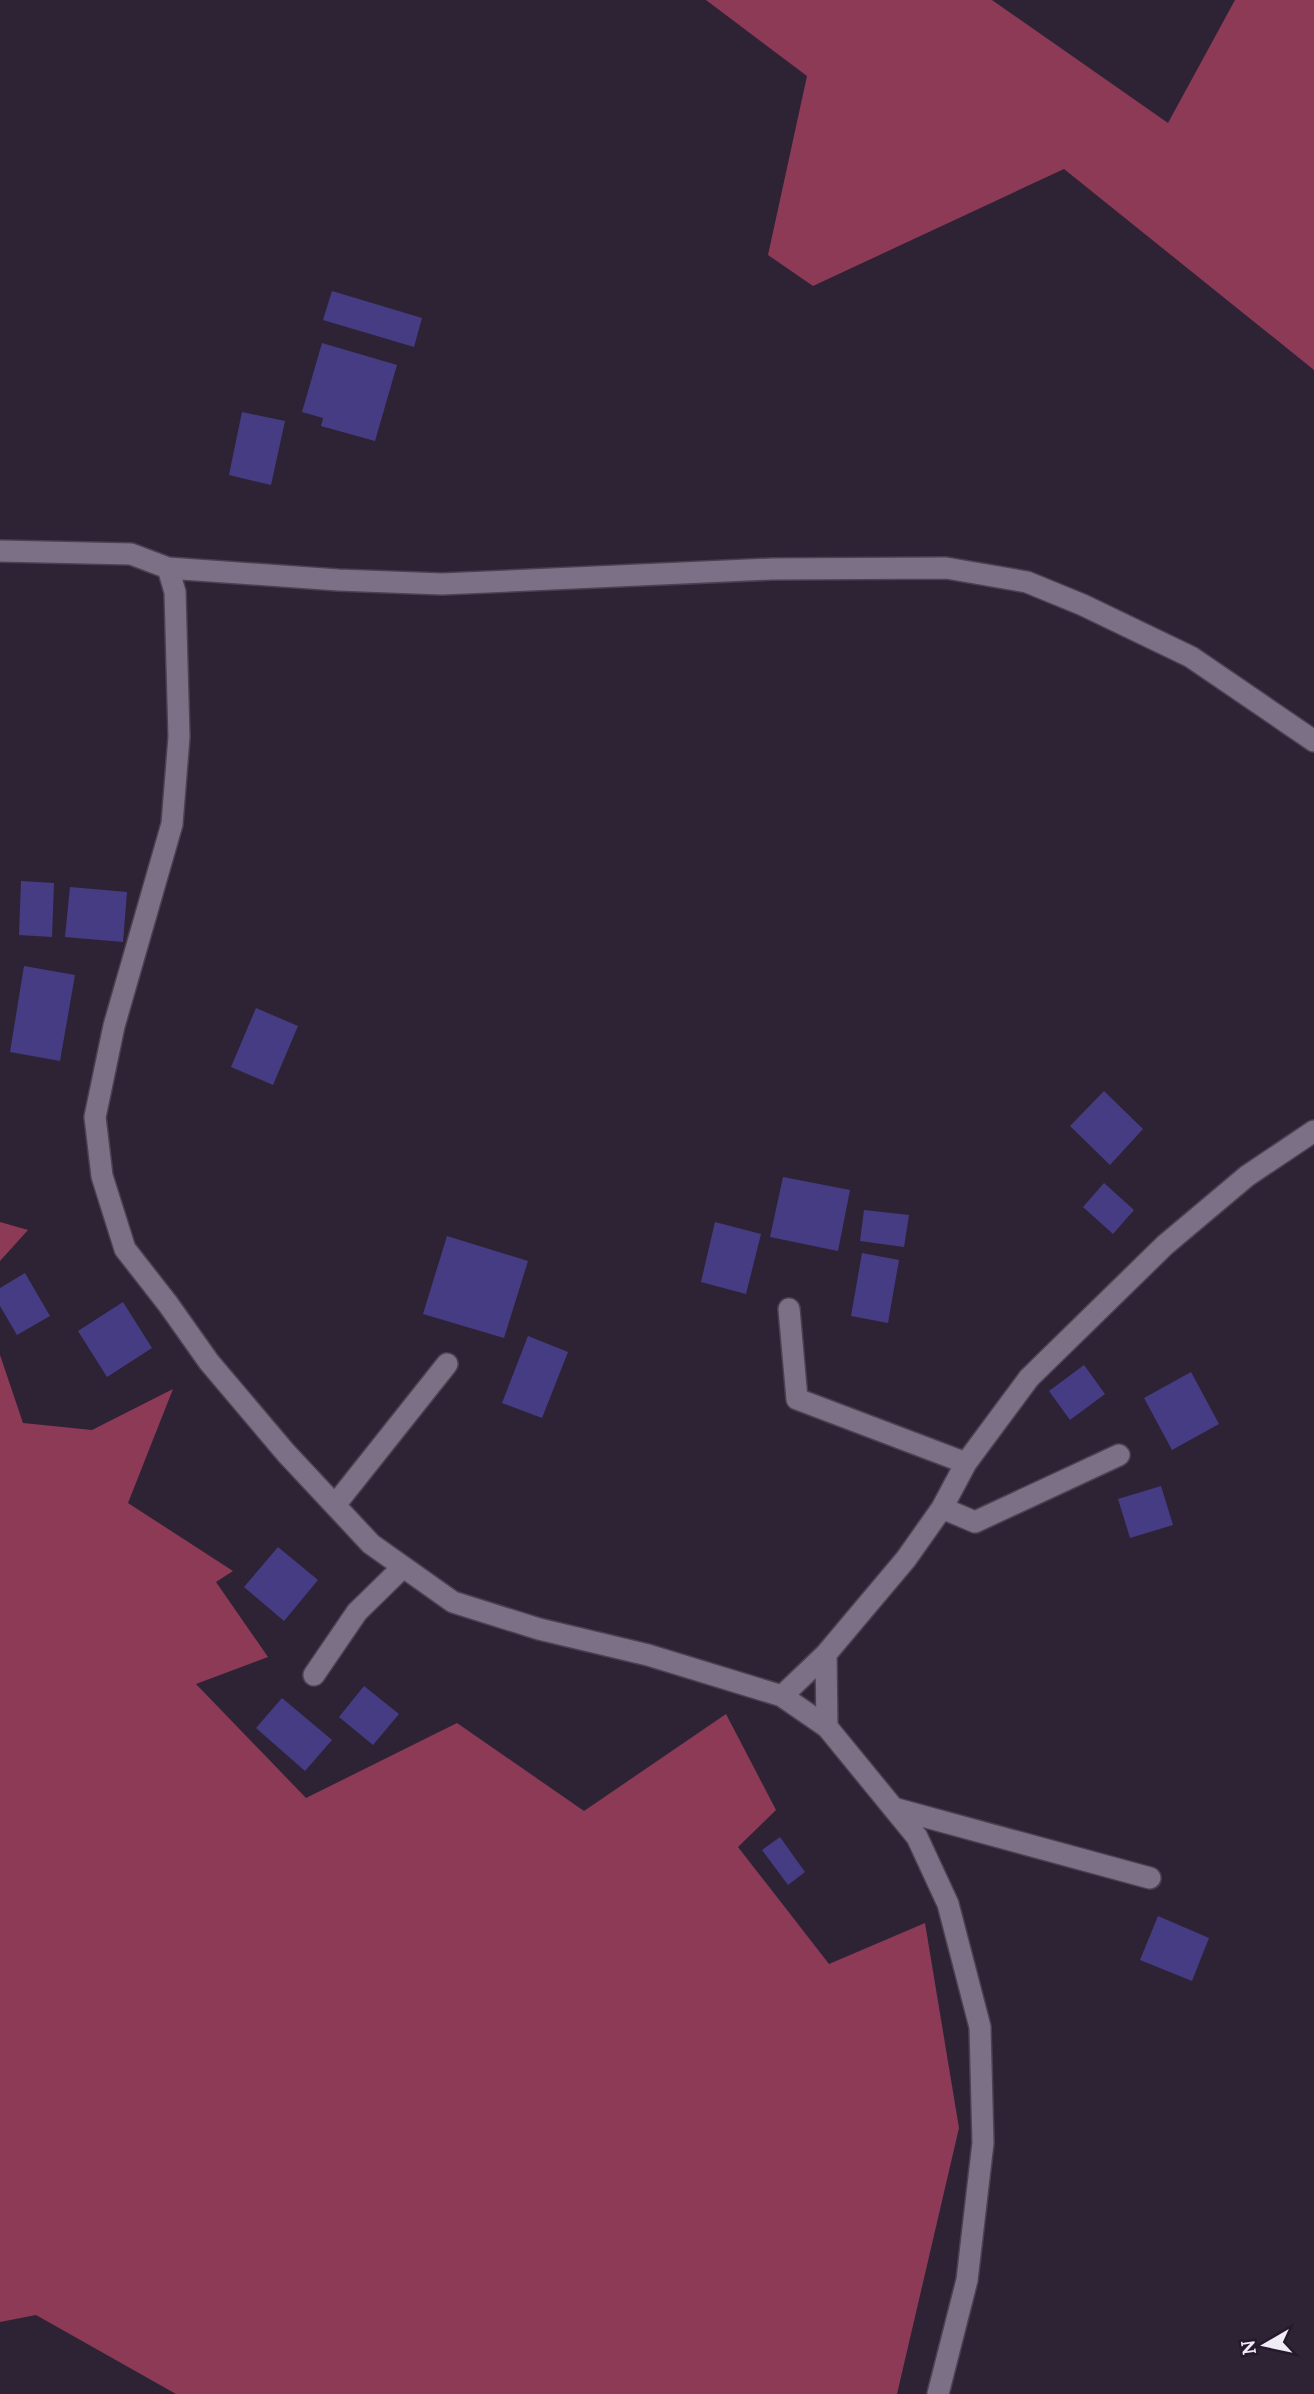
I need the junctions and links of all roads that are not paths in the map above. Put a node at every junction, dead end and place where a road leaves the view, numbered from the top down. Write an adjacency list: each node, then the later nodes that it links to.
1 (0, 551): 2 (street)
2 (168, 568): 3 (street); 9 (street)
3 (1314, 741)
4 (1314, 1131): 8 (street)
5 (789, 1309): 8 (street)
6 (447, 1364): 9 (street)
7 (1119, 1455): 10 (street)
8 (966, 1463): 10 (street)
9 (335, 1505): 11 (street)
10 (942, 1508): 12 (street)
11 (403, 1567): 13 (street); 14 (street)
12 (826, 1654): 14 (street); 15 (street)
13 (314, 1675)
14 (782, 1696): 15 (street)
15 (827, 1727): 16 (street)
16 (893, 1808): 17 (street); 18 (street)
17 (1150, 1878)
18 (938, 2394)

